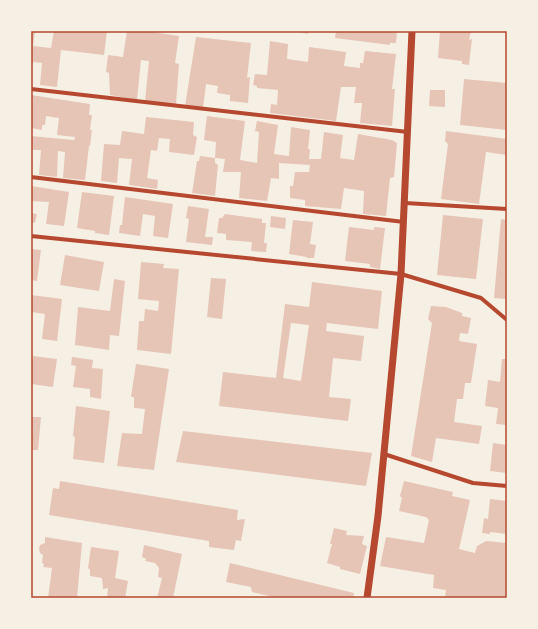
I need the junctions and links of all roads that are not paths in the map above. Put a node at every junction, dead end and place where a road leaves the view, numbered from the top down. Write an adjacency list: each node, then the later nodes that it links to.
1 (412, 31): 3 (street)
2 (31, 89): 3 (street)
3 (408, 132): 5 (street)
4 (31, 177): 7 (street)
5 (405, 203): 6 (street); 7 (street)
6 (507, 209)
7 (404, 222): 9 (street)
8 (31, 236): 9 (street)
9 (401, 274): 10 (street); 11 (street)
10 (507, 320)
11 (384, 454): 12 (street); 13 (street)
12 (507, 486)
13 (367, 598)

